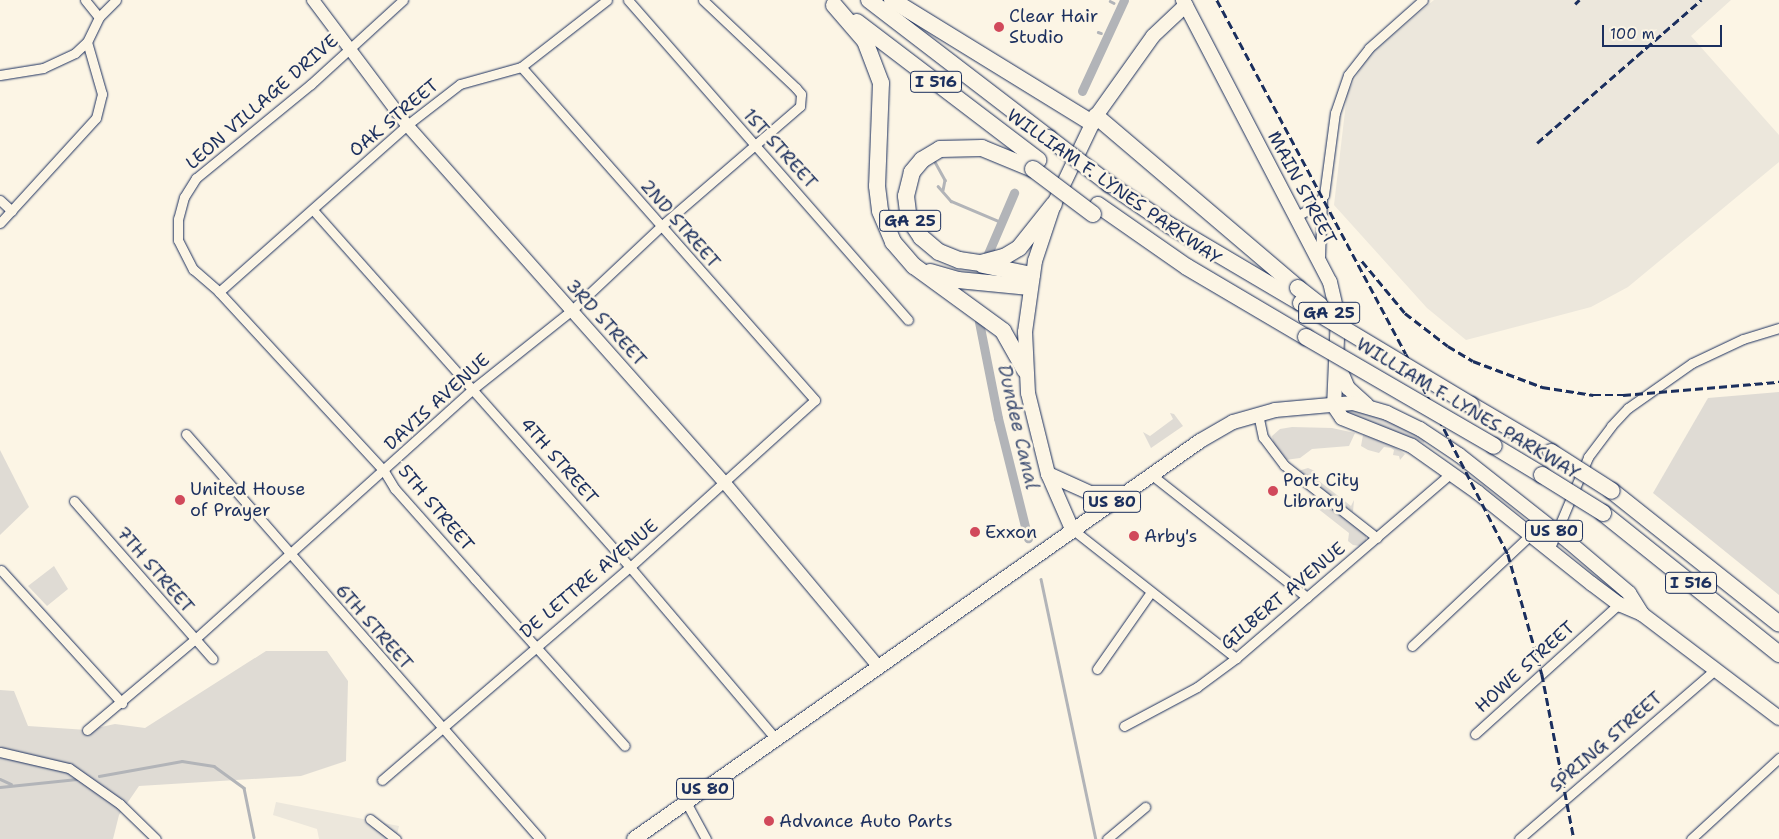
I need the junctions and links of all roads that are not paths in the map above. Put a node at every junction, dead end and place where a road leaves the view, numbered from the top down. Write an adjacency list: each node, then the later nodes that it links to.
1 (85, 0): 13 (street)
2 (116, 0): 13 (street)
3 (313, 0): 15 (street, 3RD STREET)
4 (403, 0): 15 (street, LEON VILLAGE DRIVE)
5 (607, 0): 16 (street, OAK STREET)
6 (628, 0): 20 (street, 1ST STREET)
7 (704, 0): 20 (street, DAVIS AVENUE)
8 (869, 0): 35 (highway, WILLIAM F. LYNES PARKWAY / I 516, bridge)
9 (892, 0): 18 (highway)
10 (1422, 0): 22 (street)
11 (831, 3): 21 (highway, WILLIAM F. LYNES PARKWAY / I 516); 32 (highway)
12 (1184, 3): 18 (main road, GA 25); 27 (main road, MAIN STREET)
13 (99, 17): 14 (street)
14 (87, 42): 17 (street); 26 (street)
15 (350, 49): 19 (street, 3RD STREET); 34 (street, LEON VILLAGE DRIVE)
16 (522, 67): 19 (street, OAK STREET); 29 (street, 2ND STREET)
17 (0, 75)
18 (1096, 116): 24 (main road, GA 25); 35 (highway, GA 25)
19 (407, 125): 25 (street, OAK STREET); 36 (street, 3RD STREET)
20 (754, 143): 29 (street, DAVIS AVENUE); 37 (street, 1ST STREET)
21 (1035, 164): 30 (highway, GA 25); 71 (highway, WILLIAM F. LYNES PARKWAY / I 516, bridge)
22 (1322, 199): 27 (street); 31 (street)
23 (0, 200): 26 (street)
24 (1054, 204): 30 (highway, GA 25); 33 (main road)
25 (313, 210): 34 (street, OAK STREET); 42 (street, 4TH STREET)
26 (12, 211): 28 (street)
27 (1295, 217): 31 (main road, MAIN STREET)
28 (0, 223)
29 (660, 226): 36 (street, DAVIS AVENUE); 43 (street, 2ND STREET)
30 (965, 261): 33 (highway)
31 (1322, 264): 40 (main road, MAIN STREET)
32 (914, 266): 33 (highway); 41 (highway)
33 (1031, 281): 41 (main road)
34 (219, 292): 48 (street, 5TH STREET)
35 (1299, 296): 39 (highway, GA 25, bridge)
36 (572, 310): 42 (street, DAVIS AVENUE); 52 (street, 3RD STREET)
37 (908, 320)
38 (1779, 328): 56 (street)
39 (1361, 338): 67 (highway, WILLIAM F. LYNES PARKWAY / I 516, bridge)
40 (1337, 361): 44 (main road, MAIN STREET); 45 (main road)
41 (1025, 370): 50 (main road)
42 (473, 388): 48 (street, DAVIS AVENUE); 61 (street, 4TH STREET)
43 (815, 400): 52 (street, DE LETTRE AVENUE)
44 (1334, 406): 45 (main road, US 80); 46 (main road, US 80); 49 (main road, US 80)
45 (1372, 408): 56 (main road, US 80)
46 (1258, 414): 51 (main road, US 80); 58 (street)
47 (186, 434): 60 (street, 6TH STREET)
48 (384, 471): 60 (street, DAVIS AVENUE); 69 (street, 5TH STREET)
49 (1451, 473): 57 (main road, US 80); 58 (street, GILBERT AVENUE)
50 (1048, 474): 53 (main road); 55 (main road)
51 (1153, 476): 53 (main road, US 80); 64 (street)
52 (724, 482): 61 (street, DE LETTRE AVENUE); 74 (street, 3RD STREET)
53 (1125, 493): 55 (main road, US 80)
54 (74, 502): 68 (street, 7TH STREET)
55 (1072, 529): 63 (street); 74 (main road, US 80)
56 (1555, 532): 59 (street); 66 (main road, US 80)
57 (1530, 535): 59 (main road, US 80); 70 (street)
58 (1377, 538): 64 (street, GILBERT AVENUE)
59 (1549, 550): 65 (main road, US 80)
60 (288, 554): 68 (street, DAVIS AVENUE); 81 (street, 6TH STREET)
61 (630, 567): 69 (street, DE LETTRE AVENUE); 83 (street, 4TH STREET)
62 (1, 570): 77 (street)
63 (1151, 592): 72 (street); 75 (street)
64 (1307, 597): 72 (street, GILBERT AVENUE)
65 (1619, 604): 66 (main road, US 80); 82 (street, HOWE STREET)
66 (1642, 614): 76 (main road, US 80)
67 (1779, 624)
68 (194, 640): 73 (street, 7TH STREET); 77 (street, DAVIS AVENUE)
69 (534, 646): 81 (street, DE LETTRE AVENUE); 84 (street, 5TH STREET)
70 (1412, 646)
71 (1779, 654)
72 (1236, 658): 79 (street, GILBERT AVENUE)
73 (213, 659)
74 (878, 666): 83 (main road, US 80)
75 (1097, 668)
76 (1715, 670): 78 (main road, US 80); 97 (street, SPRING STREET)
77 (122, 703): 80 (street, DAVIS AVENUE)
78 (1779, 718)
79 (1124, 726)
80 (87, 730)
81 (442, 730): 87 (street, DE LETTRE AVENUE); 94 (street, 6TH STREET)
82 (1474, 734)
83 (775, 738): 88 (main road, US 80)
84 (625, 746)
85 (0, 752): 92 (street)
86 (1779, 758): 98 (street)
87 (382, 780)
88 (686, 802): 95 (main road, US 80); 96 (street)
89 (1145, 807): 91 (street)
90 (370, 819): 93 (street)
91 (1110, 837)
92 (156, 839)
93 (396, 839)
94 (540, 839)
95 (634, 839)
96 (706, 839)
97 (1519, 839)
98 (1691, 839)

